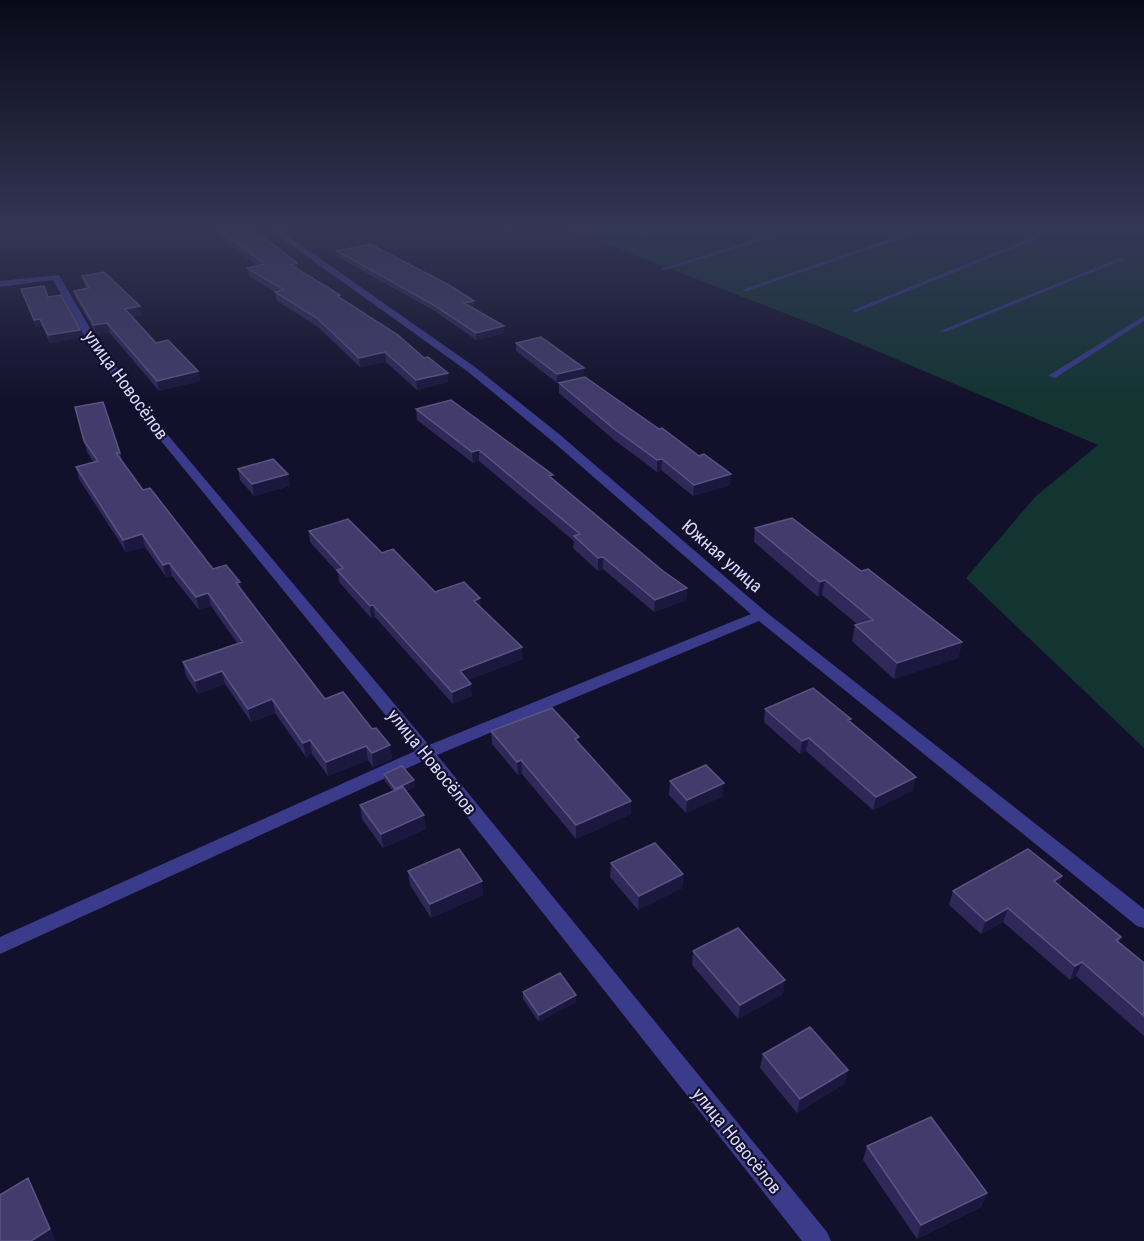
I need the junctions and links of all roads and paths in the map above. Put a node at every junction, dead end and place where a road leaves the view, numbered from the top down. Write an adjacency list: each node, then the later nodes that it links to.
1 (60, 285): 12 (street, улица Новосёлов)
2 (352, 285): 11 (street, Южная улица)
3 (760, 285): 6 (lane)
4 (919, 285): 7 (lane)
5 (1058, 285): 9 (lane)
6 (745, 290)
7 (854, 311)
8 (1144, 318): 10 (lane)
9 (943, 331)
10 (1052, 376)
11 (761, 615): 12 (street); 13 (street, Южная улица)
12 (426, 753): 14 (street); 15 (street, улица Новосёлов)
13 (1144, 920)
14 (0, 946)
15 (818, 1241)

